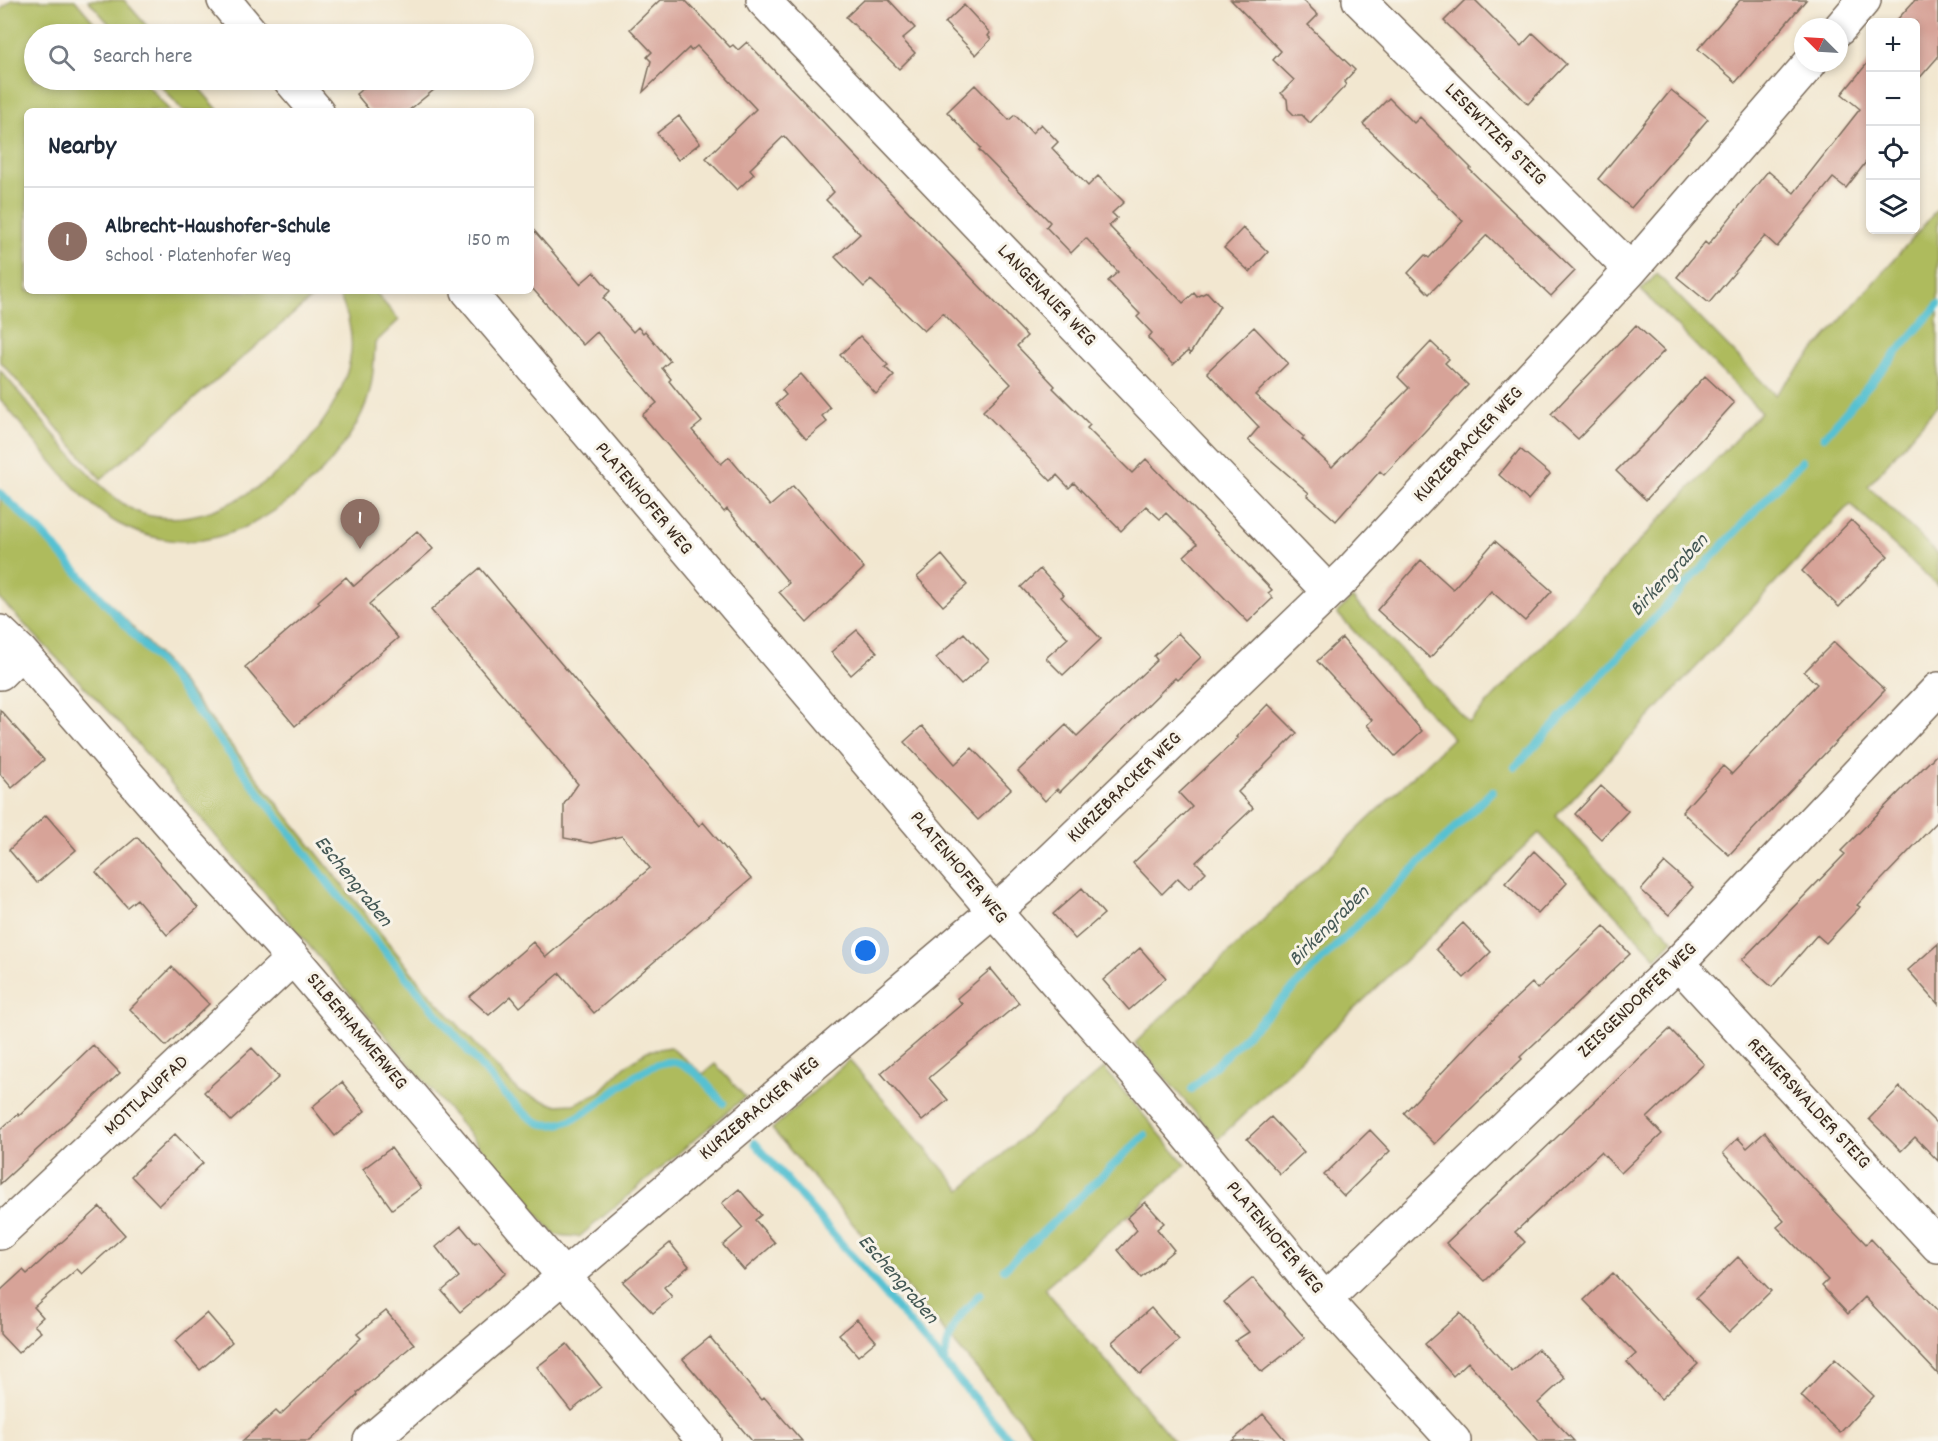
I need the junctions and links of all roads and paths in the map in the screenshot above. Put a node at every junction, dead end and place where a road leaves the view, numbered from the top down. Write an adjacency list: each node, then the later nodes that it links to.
1 (224, 0): 6 (street)
2 (763, 0): 12 (street, LANGENAUER WEG)
3 (1359, 0): 10 (street, LESEWITZER STEIG)
4 (1864, 0): 5 (street)
5 (1848, 19)
6 (244, 24)
7 (1802, 72): 10 (street, KURZEBRACKER WEG)
8 (299, 90): 9 (street)
9 (314, 108)
10 (1631, 270): 12 (street, KURZEBRACKER WEG)
11 (471, 294): 15 (street, PLATENHOFER WEG)
12 (1329, 592): 15 (street, KURZEBRACKER WEG)
13 (7, 652): 16 (street, SILBERHAMMERWEG)
14 (1938, 689): 17 (street, ZEISGENDORFER WEG)
15 (994, 911): 20 (street, KURZEBRACKER WEG); 21 (street, PLATENHOFER WEG)
16 (293, 958): 18 (street, MOTTLAUPFAD); 20 (street, SILBERHAMMERWEG)
17 (1678, 963): 19 (street, REIMERSWALDER STEIG); 21 (street, ZEISGENDORFER WEG)
18 (0, 1233)
19 (1938, 1246)
20 (563, 1276): 22 (street, KURZEBRACKER WEG); 23 (street, SILBERHAMMERWEG)
21 (1325, 1300): 24 (street, PLATENHOFER WEG)
22 (370, 1441)
23 (704, 1441)
24 (1454, 1441)

